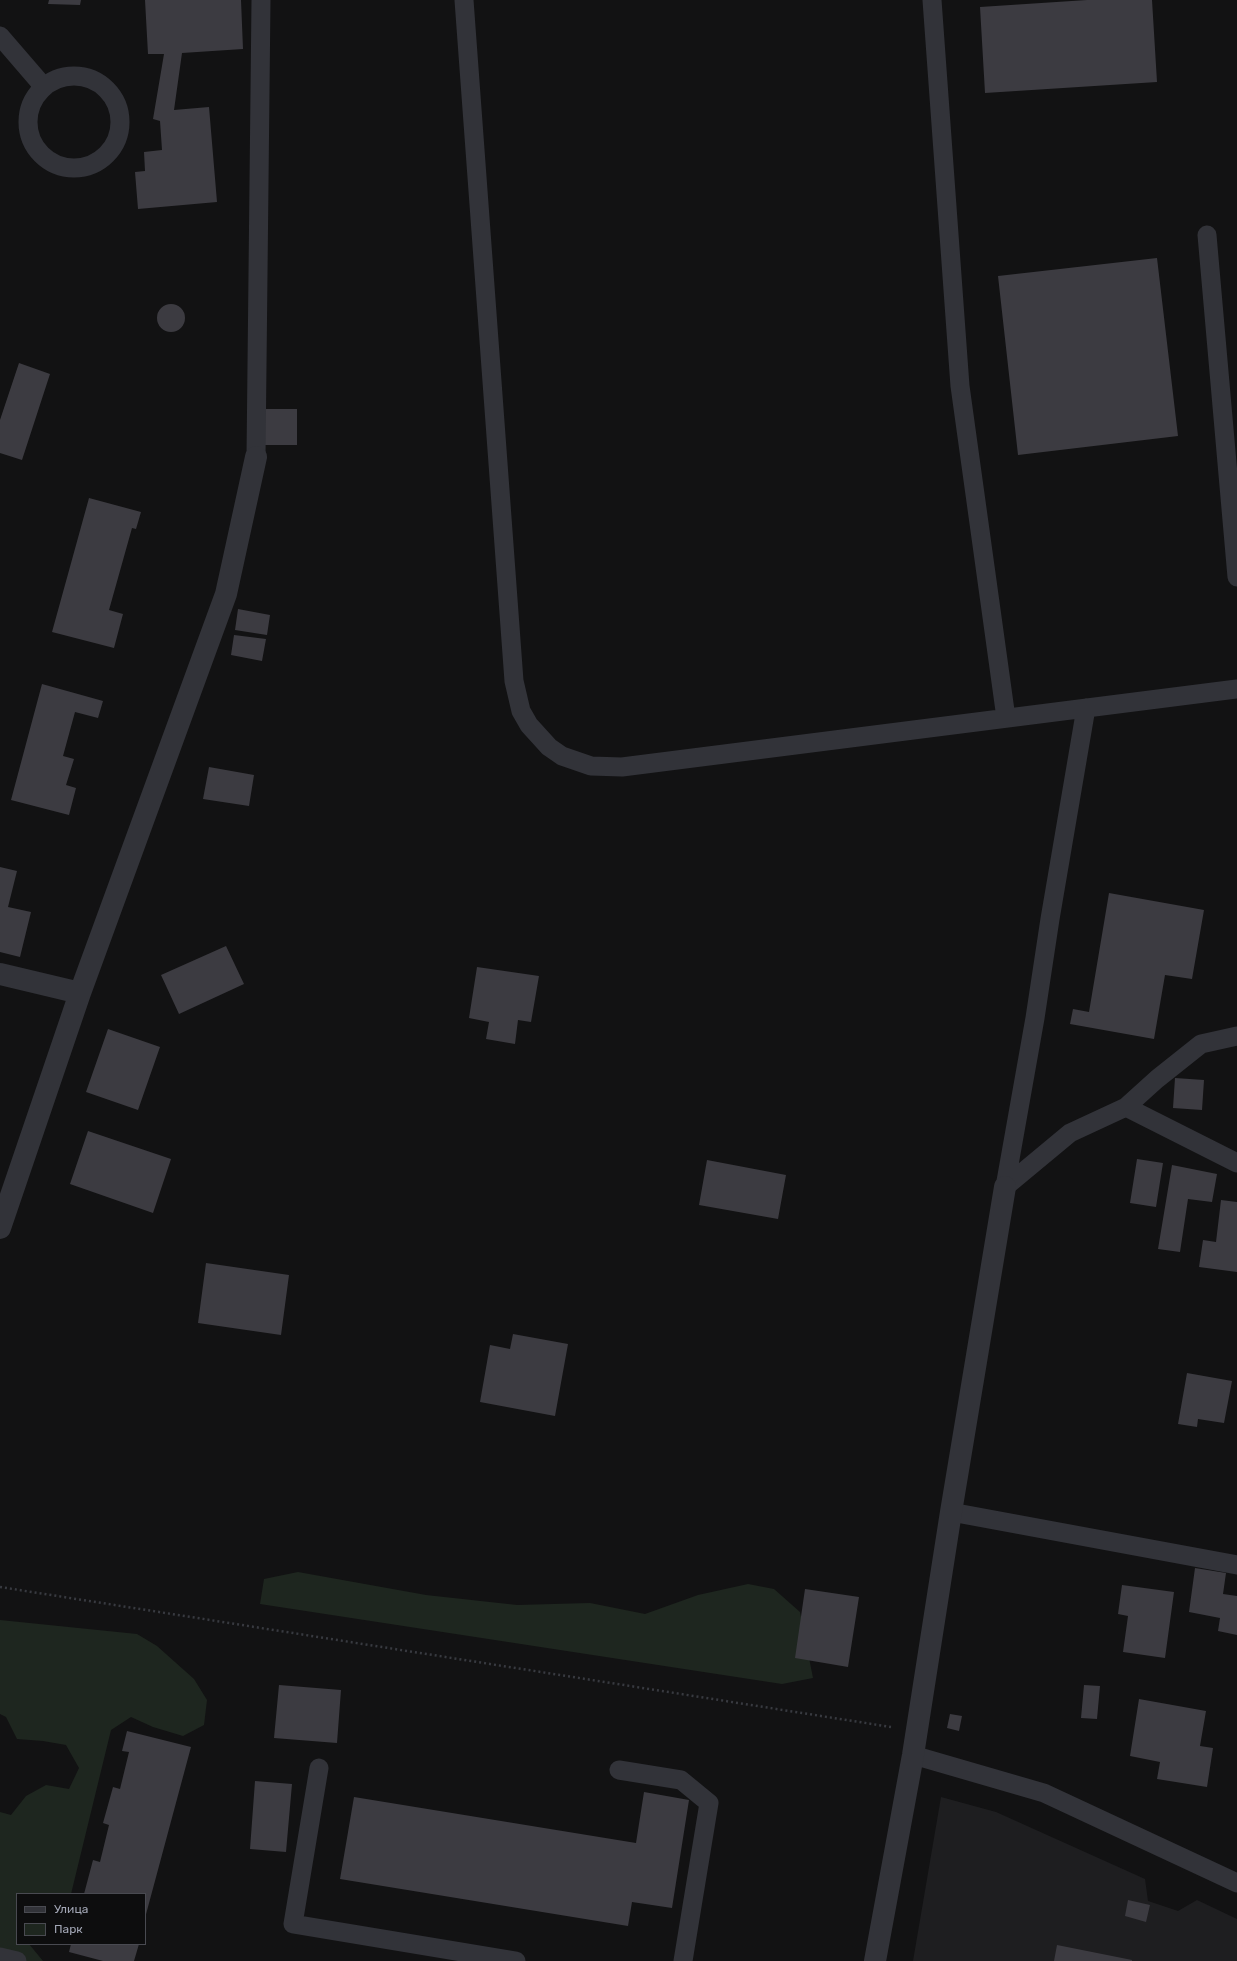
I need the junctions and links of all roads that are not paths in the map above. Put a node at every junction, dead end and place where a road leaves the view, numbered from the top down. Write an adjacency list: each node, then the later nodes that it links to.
1 (261, 0): 7 (lane)
2 (464, 0): 11 (lane)
3 (932, 0): 11 (lane)
4 (0, 36): 5 (lane)
5 (44, 87): 5 (lane)
6 (1207, 235): 8 (lane)
7 (256, 457): 13 (street)
8 (1237, 577)
9 (1237, 689): 10 (lane)
10 (1086, 708): 11 (lane); 17 (lane)
11 (1006, 718)
12 (0, 974): 13 (street)
13 (80, 993): 18 (street)
14 (1237, 1036): 15 (lane)
15 (1126, 1107): 16 (lane); 17 (lane)
16 (1237, 1163)
17 (1005, 1187): 19 (street)
18 (0, 1228)
19 (950, 1512): 20 (lane); 21 (street)
20 (1237, 1565)
21 (913, 1755): 24 (lane); 29 (street)
22 (320, 1768): 27 (lane)
23 (619, 1770): 28 (lane)
24 (1237, 1883)
25 (0, 1957): 26 (lane)
26 (17, 1961)
27 (516, 1961)
28 (683, 1961)
29 (875, 1961)

